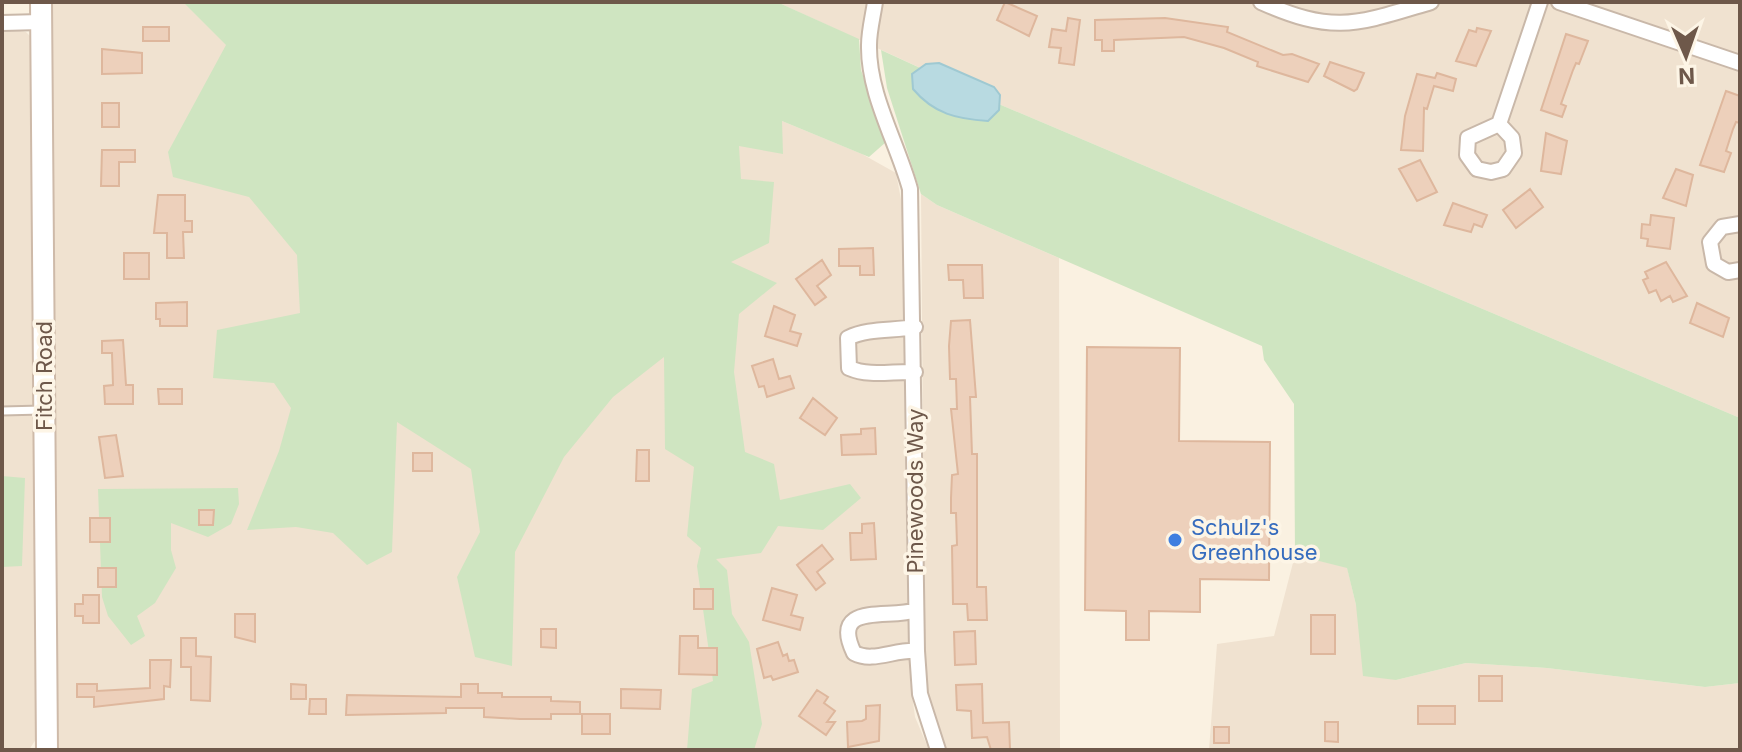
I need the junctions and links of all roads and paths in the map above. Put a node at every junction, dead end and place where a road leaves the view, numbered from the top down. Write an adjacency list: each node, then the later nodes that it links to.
1 (875, 2): 12 (street, Pinewoods Way)
2 (1261, 2): 3 (street)
3 (1431, 2)
4 (1540, 2): 9 (street)
5 (1559, 2): 8 (street)
6 (41, 12): 7 (street); 14 (street, Fitch Road)
7 (2, 23)
8 (1740, 63)
9 (1499, 124)
10 (1740, 224): 11 (street)
11 (1740, 270)
12 (915, 327): 13 (street, Pinewoods Way); 13 (street)
13 (915, 372): 16 (street, Pinewoods Way)
14 (44, 410): 15 (lane); 18 (street, Fitch Road)
15 (2, 411)
16 (916, 610): 17 (street, Pinewoods Way); 17 (street)
17 (917, 651): 19 (street, Pinewoods Way)
18 (47, 750)
19 (938, 750)

